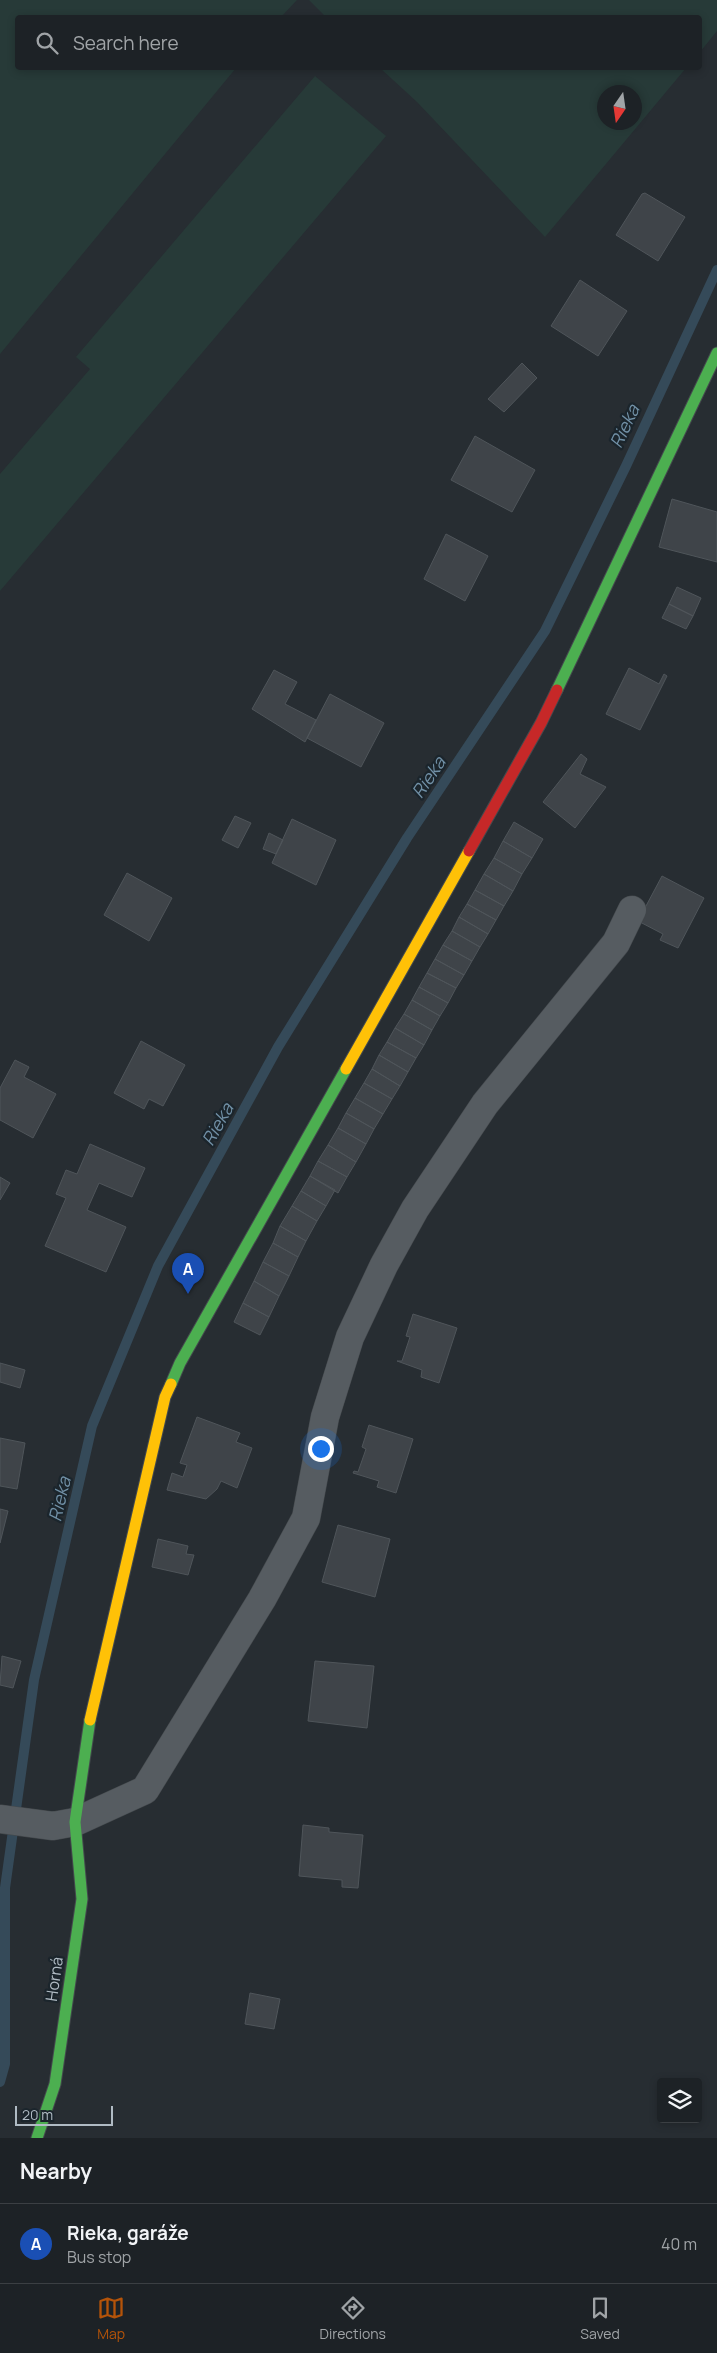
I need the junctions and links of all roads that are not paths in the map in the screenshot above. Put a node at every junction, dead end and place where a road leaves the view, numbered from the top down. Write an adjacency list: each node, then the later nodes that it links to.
1 (717, 354): 4 (street, Horná)
2 (632, 910): 4 (street)
3 (0, 1819): 4 (street)
4 (64, 1824): 5 (street, Horná)
5 (36, 2138)

